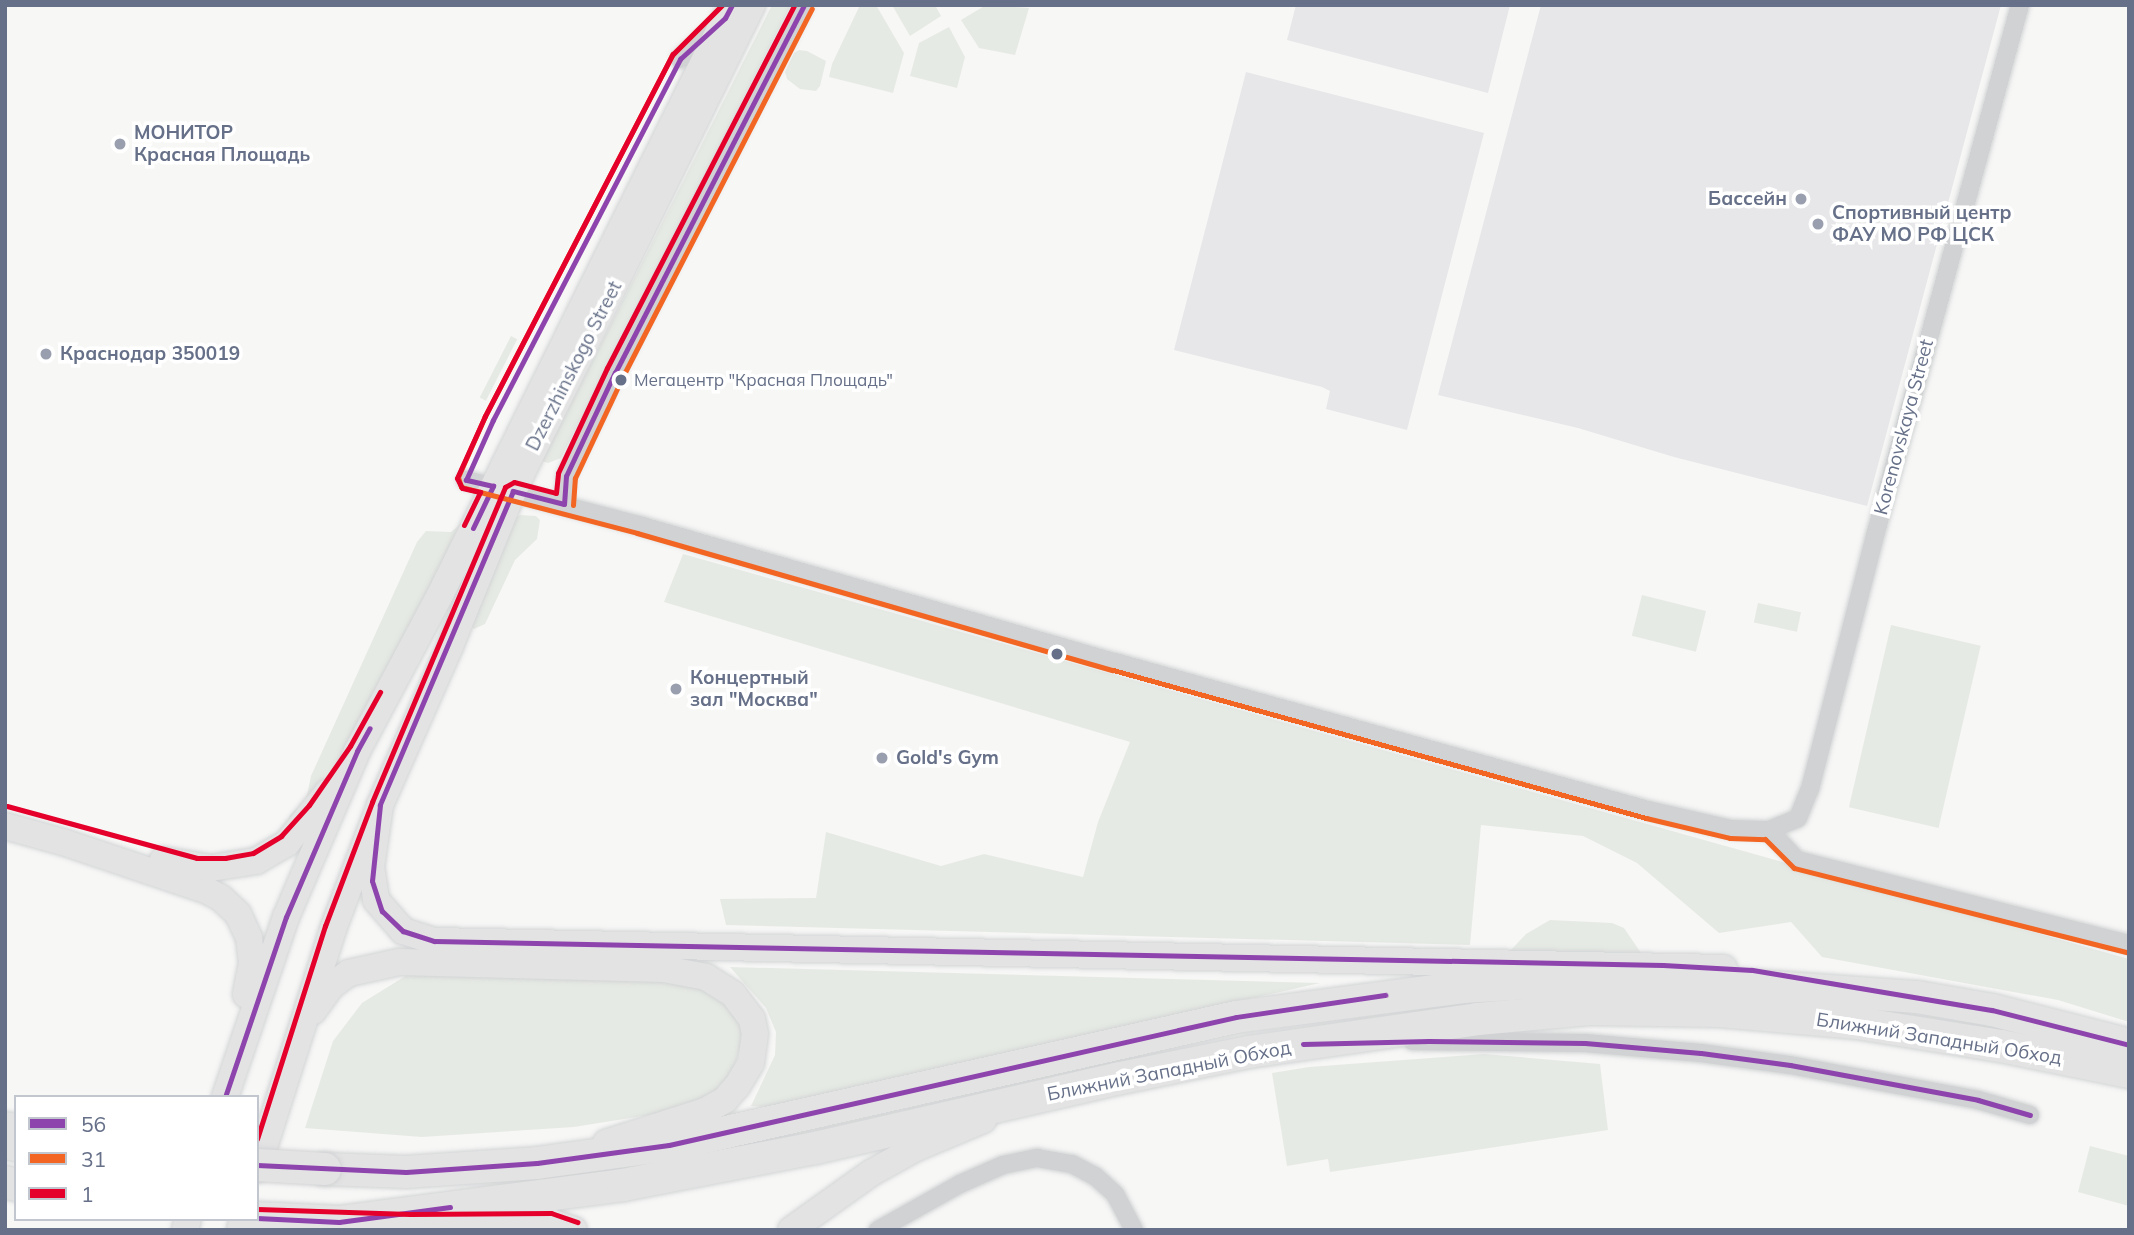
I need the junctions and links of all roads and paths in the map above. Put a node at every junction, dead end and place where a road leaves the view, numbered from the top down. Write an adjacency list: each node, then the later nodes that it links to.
1 (752, 5): 7 (main road, Dzerzhinskogo Street)
2 (804, 5): 8 (street, Dzerzhinskogo Street)
3 (2020, 5): 13 (street, Korenovskaya Street)
4 (728, 12): 5 (street); 7 (main road, Dzerzhinskogo Street)
5 (680, 59)
6 (466, 480): 7 (street)
7 (503, 489): 8 (street); 9 (main road, Dzerzhinskogo Street); 10 (main road, Dzerzhinskogo Street)
8 (564, 504): 13 (street)
9 (357, 751): 11 (main road); 21 (main road, Dzerzhinskogo Street)
10 (380, 805): 15 (main road); 16 (main road, Dzerzhinskogo Street)
11 (5, 814)
12 (5, 826): 20 (main road)
13 (1769, 830): 14 (street)
14 (2129, 944)
15 (1917, 997): 18 (highway, Ближний Западный Обход); 25 (highway, Ближний Западный Обход)
16 (297, 1040): 24 (main road, Dzerzhinskogo Street); 25 (main road)
17 (1300, 1045): 19 (highway, Ближний Западный Обход); 22 (highway, Ближний Западный Обход); 23 (street)
18 (2129, 1045)
19 (2129, 1072)
20 (223, 1095)
21 (224, 1095)
22 (1048, 1096): 28 (highway, Ближний Западный Обход); 30 (main road)
23 (2030, 1115)
24 (259, 1161)
25 (537, 1163): 26 (highway, Ближний Западный Обход, bridge)
26 (259, 1167)
27 (259, 1219): 28 (highway, Ближний Западный Обход)
28 (339, 1222): 29 (main road)
29 (574, 1230)
30 (791, 1230)
31 (878, 1230): 32 (street)
32 (1134, 1230)

